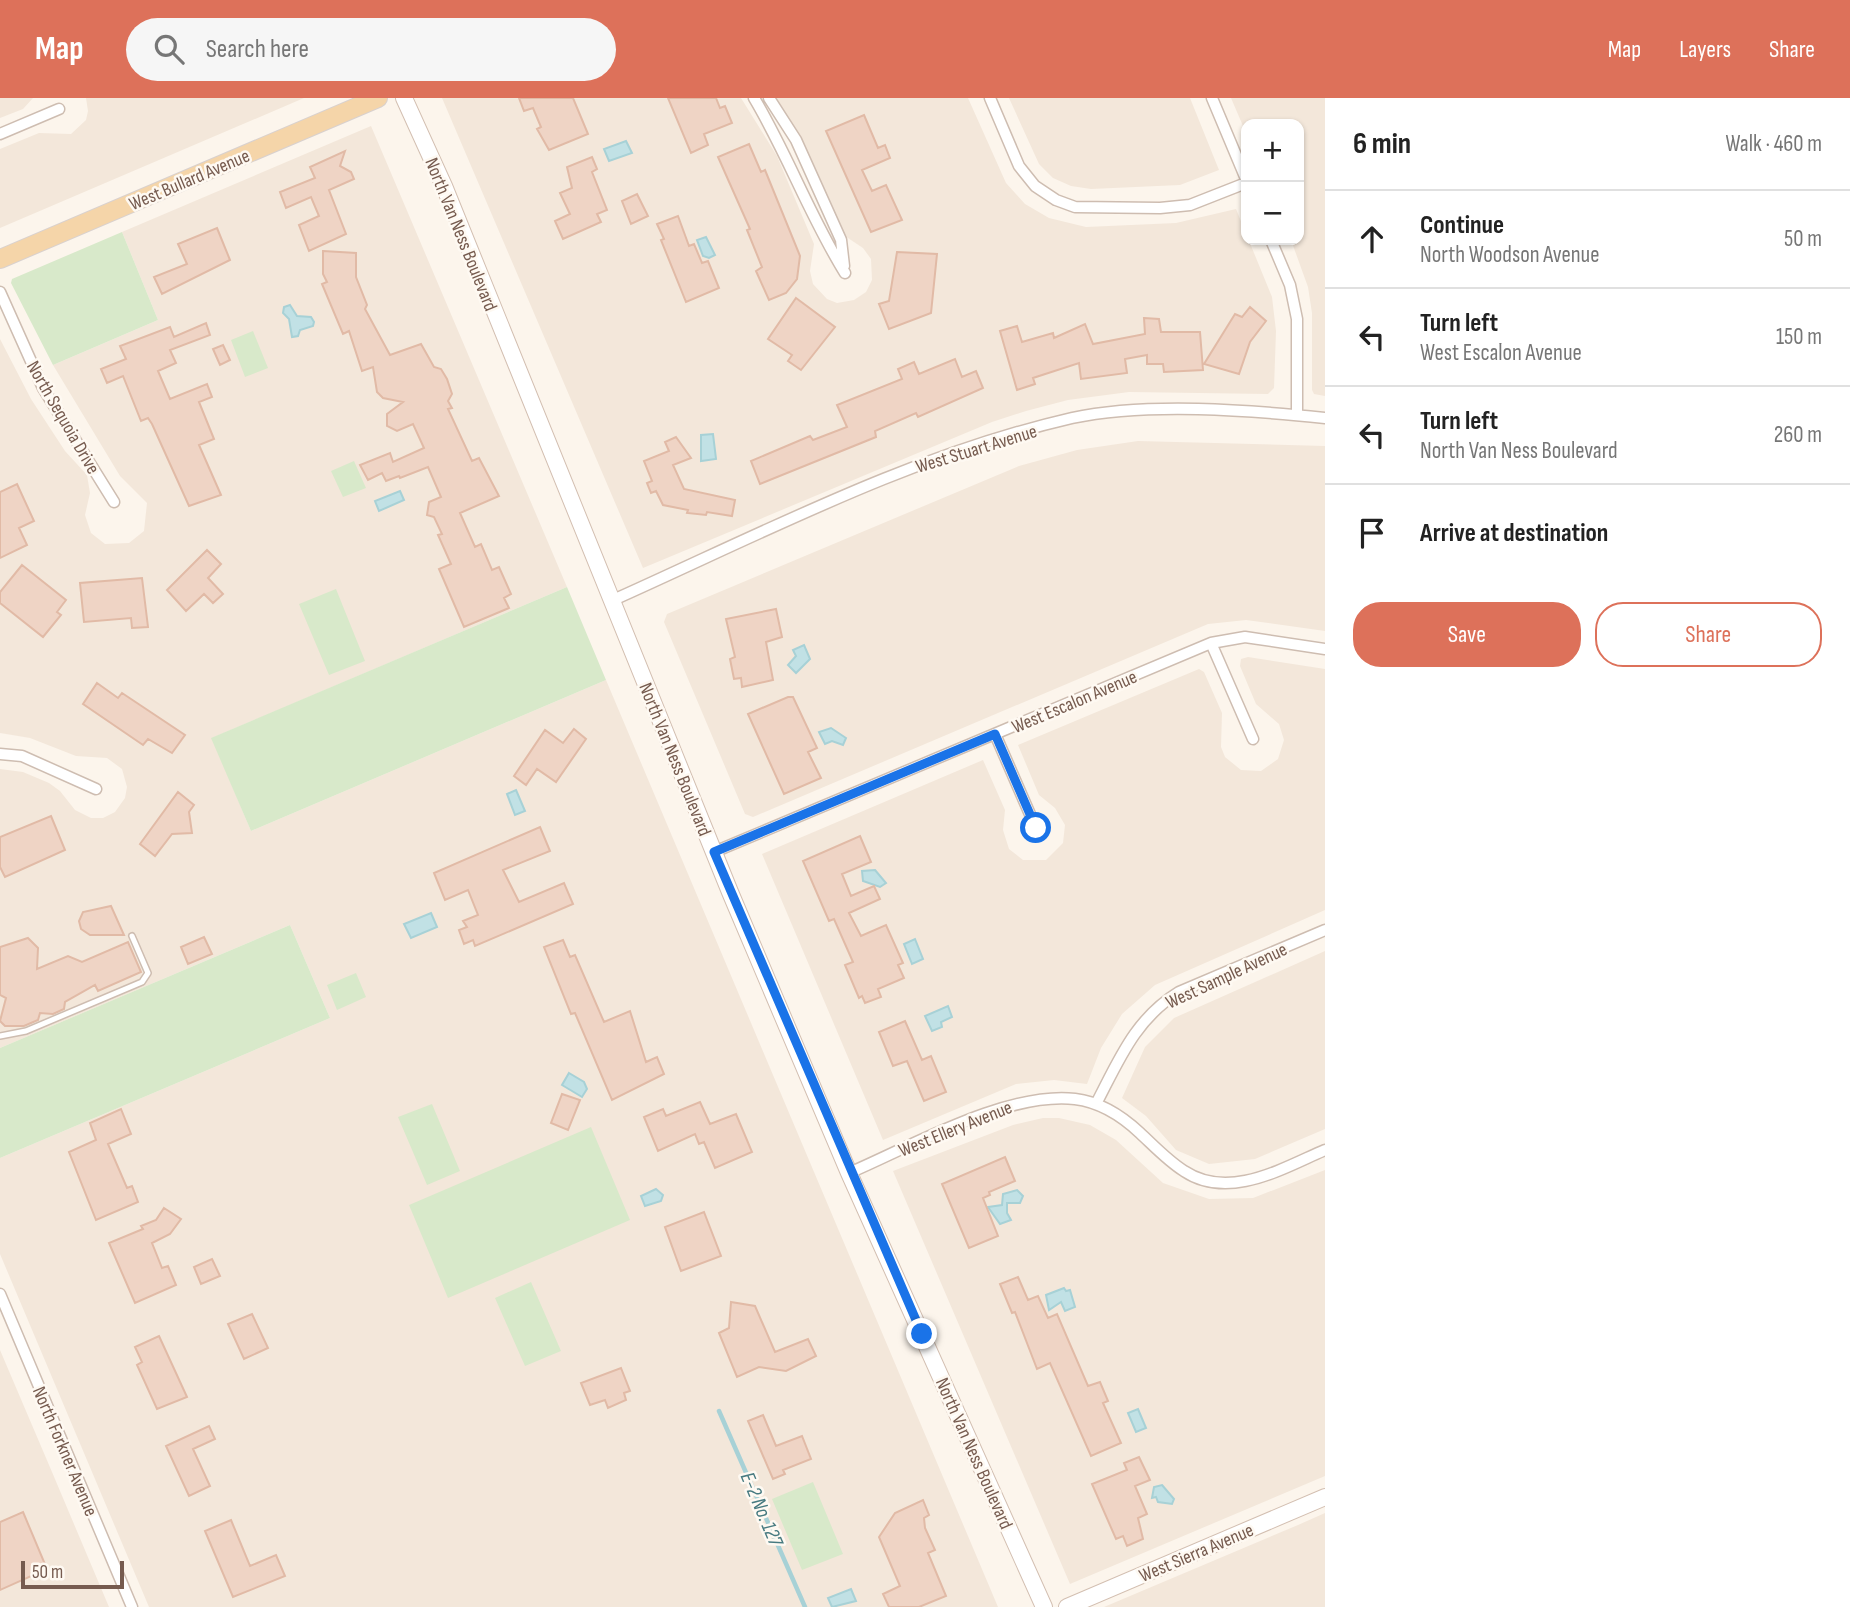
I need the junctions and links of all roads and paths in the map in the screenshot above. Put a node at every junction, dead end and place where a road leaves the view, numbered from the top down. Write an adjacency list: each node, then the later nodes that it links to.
1 (378, 98): 16 (main road, West Bullard Avenue)
2 (404, 98): 21 (street, North Van Ness Boulevard)
3 (754, 98): 10 (street)
4 (768, 98): 9 (street)
5 (990, 98): 12 (street)
6 (1212, 98): 11 (street)
7 (59, 109): 8 (street)
8 (0, 134)
9 (794, 137): 10 (street); 13 (street)
10 (781, 143): 14 (street)
11 (1241, 169)
12 (1244, 182)
13 (825, 205): 14 (street); 14 (street)
14 (812, 212)
15 (1273, 245): 18 (street)
16 (0, 259)
17 (0, 292): 20 (street, North Sequoia Drive)
18 (1297, 415): 19 (street, West Stuart Avenue); 21 (street, West Stuart Avenue)
19 (1325, 418)
20 (114, 502)
21 (611, 601): 29 (street, North Van Ness Boulevard)
22 (1211, 643): 23 (street, West Escalon Avenue); 24 (street, West Escalon Avenue); 25 (street)
23 (1325, 649)
24 (995, 734): 28 (street); 29 (street, West Escalon Avenue)
25 (1253, 739)
26 (0, 754): 27 (street)
27 (96, 789)
28 (1036, 828)
29 (714, 852): 35 (street, North Van Ness Boulevard)
30 (1325, 930): 33 (street, West Sample Avenue)
31 (132, 936): 32 (lane)
32 (0, 1036)
33 (1096, 1104): 34 (street, West Ellery Avenue); 35 (street, West Ellery Avenue)
34 (1325, 1150)
35 (849, 1173): 39 (street, North Van Ness Boulevard)
36 (0, 1294): 38 (street, North Forkner Avenue)
37 (1325, 1497): 40 (street, West Sierra Avenue)
38 (132, 1607)
39 (1044, 1607)
40 (1067, 1607)

